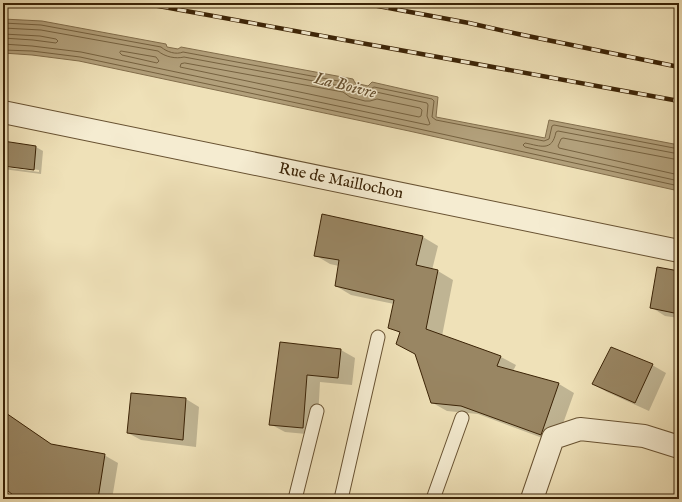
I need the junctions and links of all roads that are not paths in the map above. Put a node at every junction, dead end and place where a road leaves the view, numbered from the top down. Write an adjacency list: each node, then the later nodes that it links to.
1 (3, 112): 2 (street, Rue de Maillochon)
2 (679, 251)
3 (378, 337): 8 (lane)
4 (317, 411): 7 (lane)
5 (462, 418): 9 (lane)
6 (679, 447): 10 (street)
7 (295, 499)
8 (341, 499)
9 (434, 499)
10 (532, 499)

